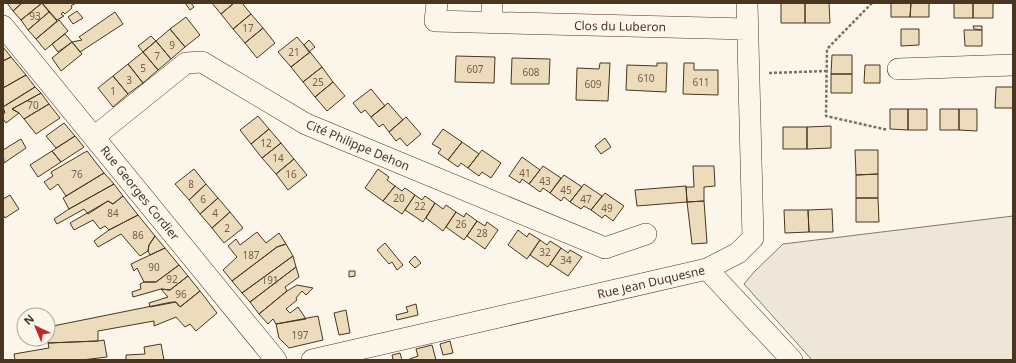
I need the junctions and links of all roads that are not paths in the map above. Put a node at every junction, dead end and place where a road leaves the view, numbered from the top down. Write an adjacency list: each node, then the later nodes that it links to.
1 (437, 3): 3 (street, Clos du Luberon)
2 (747, 3): 5 (street, Rue Jean Duquesne)
3 (492, 13): 5 (street, Clos du Luberon)
4 (3, 26): 8 (street, Rue Georges Cordier)
5 (747, 29): 10 (street, Rue Jean Duquesne)
6 (1013, 65): 7 (street)
7 (898, 69)
8 (94, 137): 9 (street, Cité Philippe Dehon); 11 (street, Rue Georges Cordier)
9 (646, 234)
10 (708, 269): 12 (street, Rue Jean Duquesne); 13 (street)
11 (276, 360)
12 (312, 360)
13 (792, 360)

